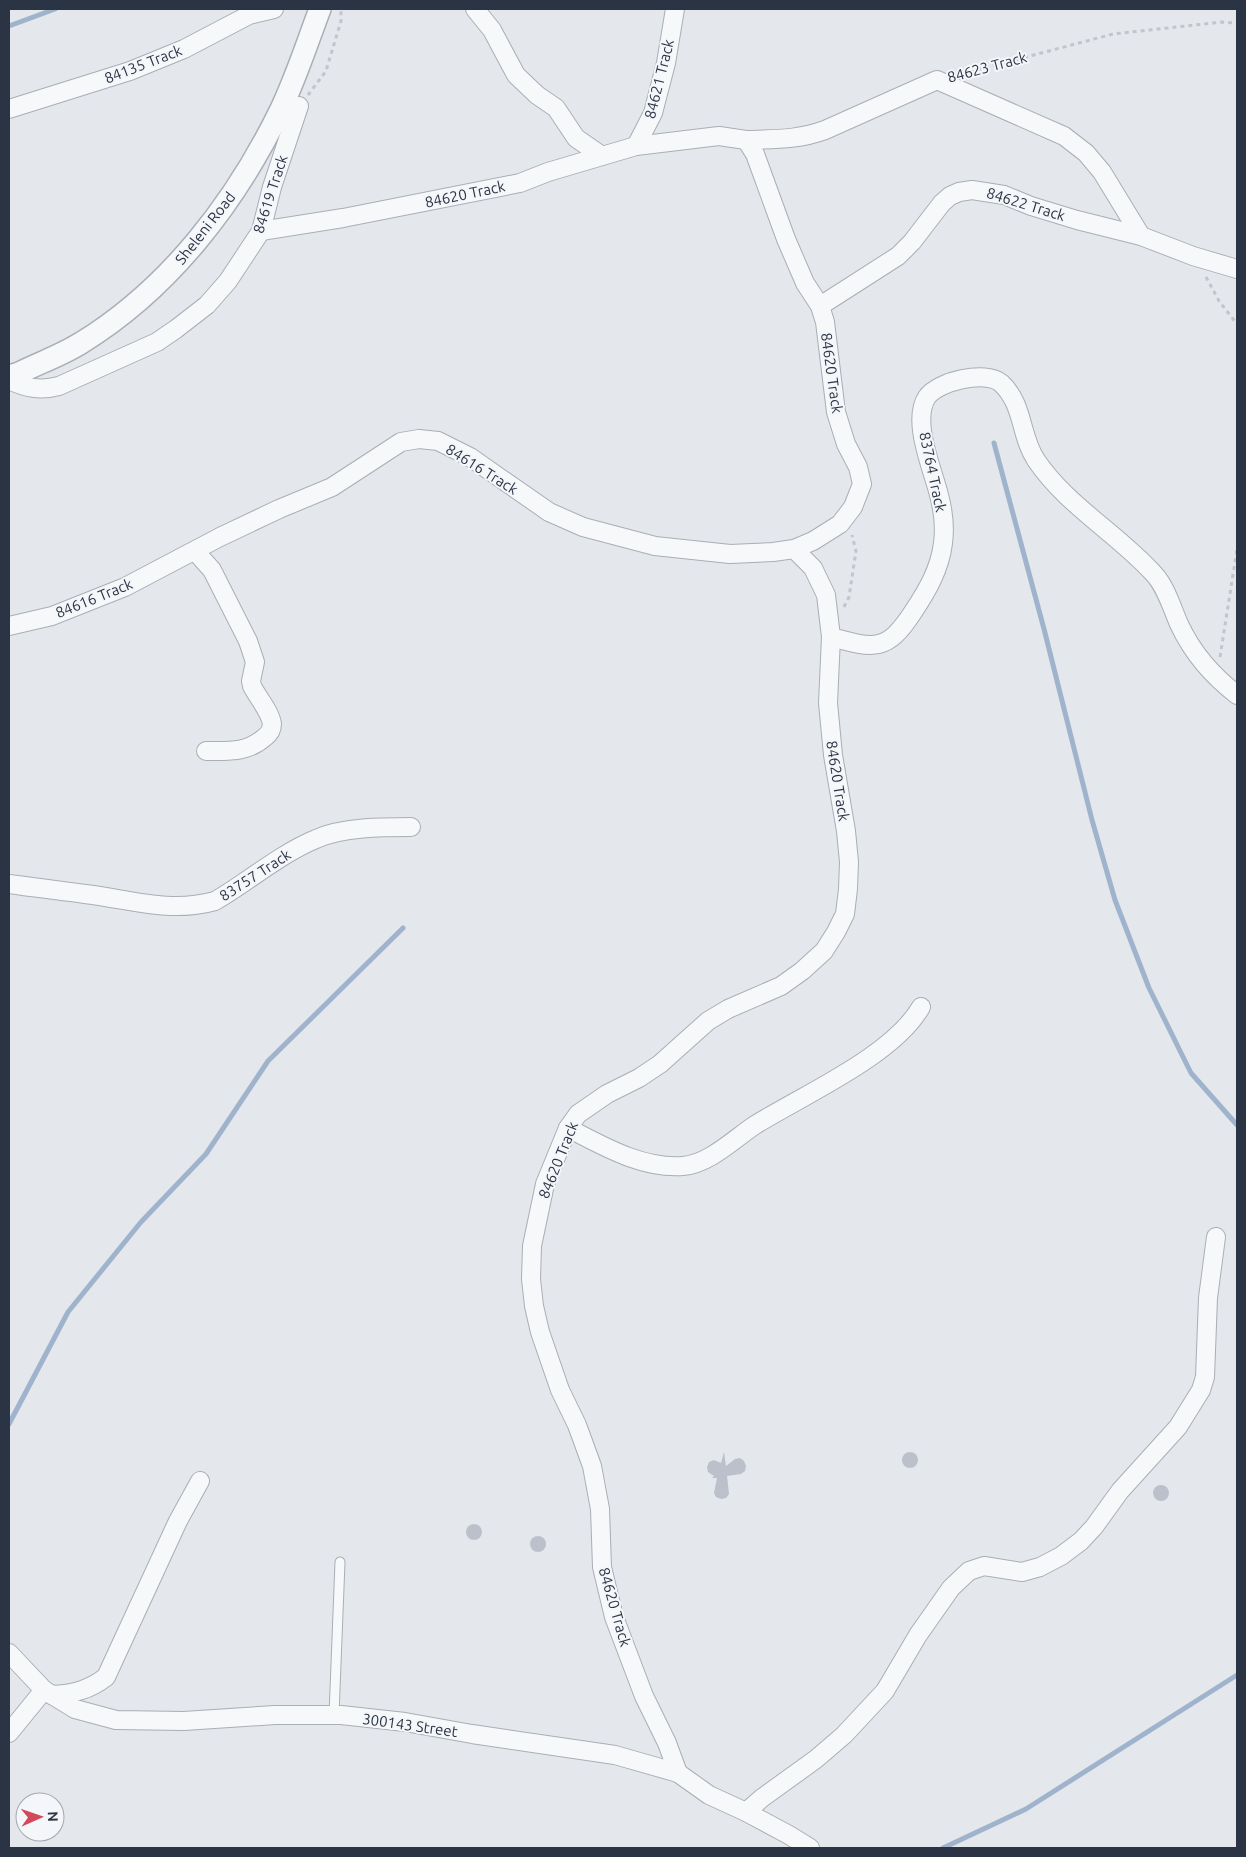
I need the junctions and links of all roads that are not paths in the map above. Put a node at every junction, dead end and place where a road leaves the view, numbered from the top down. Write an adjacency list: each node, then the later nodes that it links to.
1 (274, 9): 6 (street, 84135 Track)
2 (317, 9): 14 (street, Sheleni Road)
3 (475, 9): 9 (street)
4 (675, 9): 8 (street, 84621 Track)
5 (299, 106): 10 (street, 84619 Track)
6 (9, 109)
7 (746, 140): 8 (street, 84620 Track); 11 (street, 84623 Track); 13 (street, 84620 Track)
8 (636, 146): 9 (street, 84620 Track)
9 (602, 156): 10 (street, 84620 Track)
10 (261, 231): 14 (street, 84619 Track)
11 (1141, 236): 12 (street, 84622 Track); 13 (street, 84622 Track)
12 (1237, 269)
13 (820, 306): 15 (street, 84620 Track)
14 (9, 378)
15 (853, 507): 16 (street, 84616 Track)
16 (794, 549): 17 (street, 84616 Track); 19 (street)
17 (195, 551): 18 (street, 84616 Track); 21 (street)
18 (9, 626)
19 (832, 637): 20 (street, 83764 Track); 25 (street, 84620 Track)
20 (1237, 695)
21 (206, 750)
22 (411, 827): 23 (street, 83757 Track)
23 (9, 884)
24 (921, 1007): 25 (street)
25 (568, 1128): 33 (street, 84620 Track)
26 (1216, 1237): 34 (street)
27 (200, 1481): 30 (street)
28 (340, 1562): 31 (lane)
29 (9, 1653): 30 (street, 300143 Street)
30 (48, 1693): 31 (street, 300143 Street); 32 (street)
31 (334, 1715): 33 (street, 300143 Street)
32 (9, 1733)
33 (678, 1773): 34 (street, 300143 Street)
34 (746, 1812): 35 (street, 300143 Street)
35 (810, 1848)

